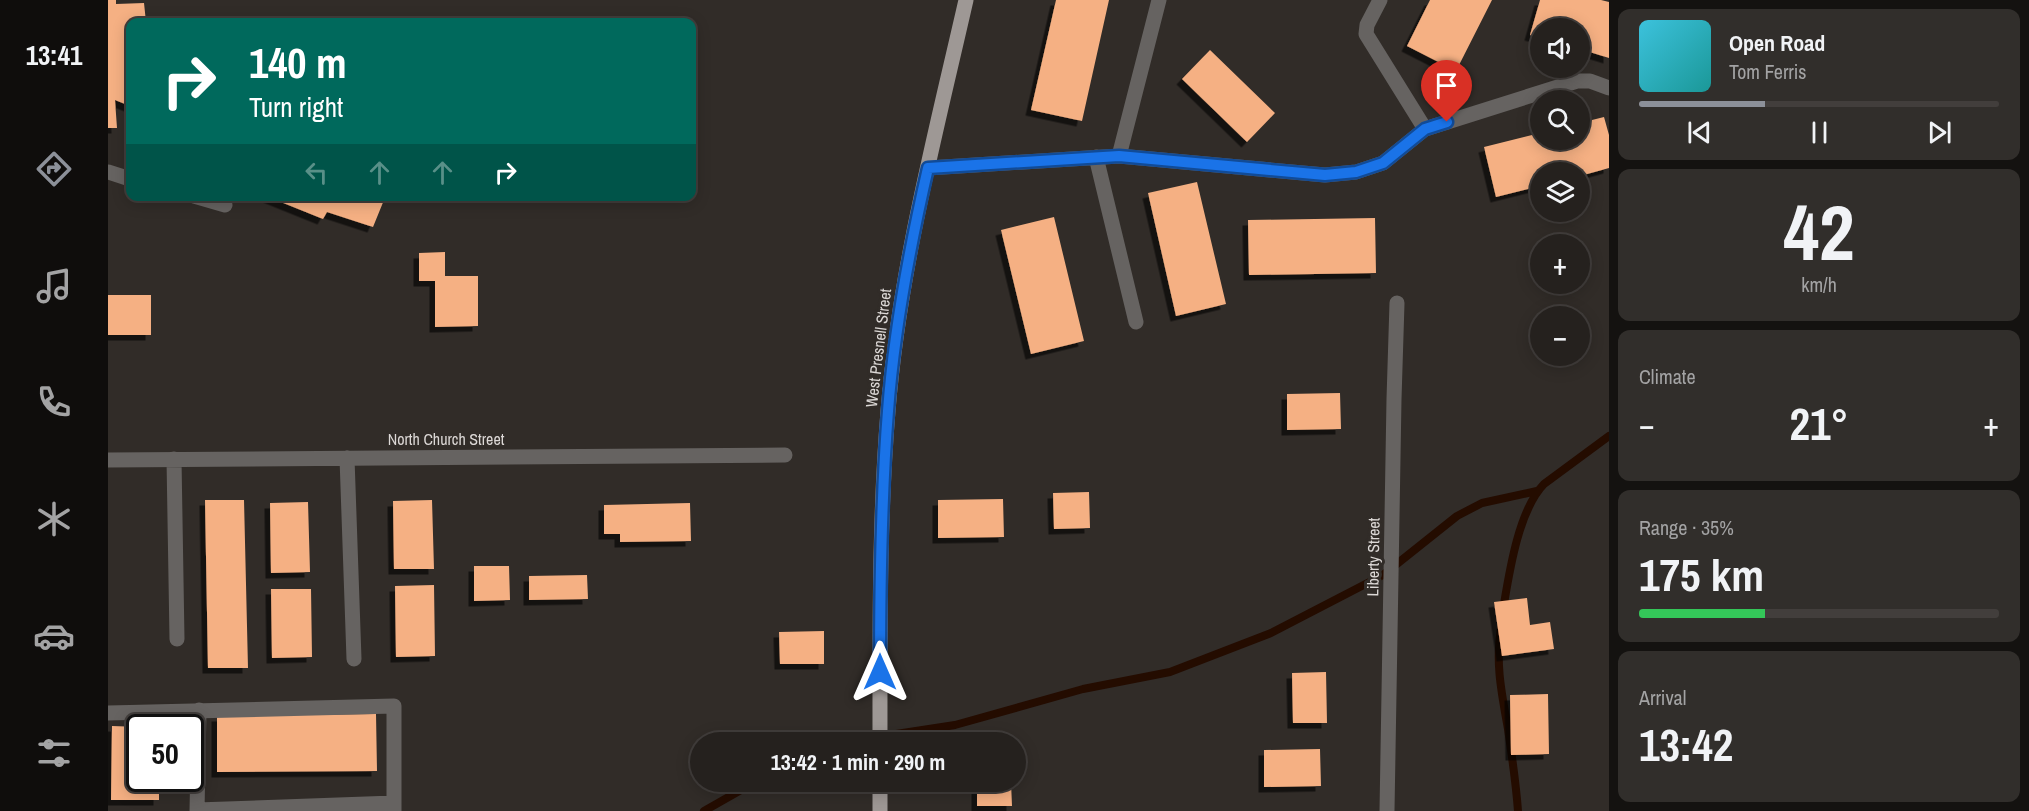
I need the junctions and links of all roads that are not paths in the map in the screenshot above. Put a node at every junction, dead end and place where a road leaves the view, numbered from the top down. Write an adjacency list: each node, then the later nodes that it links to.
1 (966, 0): 8 (main road, West Presnell Street)
2 (1159, 0): 6 (street)
3 (1380, 0): 5 (street)
4 (1609, 88): 5 (street)
5 (1425, 129): 6 (street)
6 (1119, 156): 7 (street)
7 (1096, 157): 8 (street); 14 (street)
8 (928, 168): 23 (main road, West Presnell Street)
9 (108, 172): 10 (street)
10 (126, 178)
11 (211, 201): 12 (street)
12 (225, 205)
13 (1397, 303): 28 (street, Liberty Street)
14 (1136, 322)
15 (785, 455): 16 (street, North Church Street)
16 (347, 458): 17 (street, North Church Street); 20 (street)
17 (174, 459): 18 (street, North Church Street); 19 (street)
18 (108, 460)
19 (177, 639)
20 (354, 659)
21 (200, 710): 22 (street); 25 (street); 26 (street)
22 (108, 712)
23 (880, 732)
24 (880, 792): 27 (main road)
25 (394, 807): 26 (street)
26 (197, 810)
27 (880, 811)
28 (1387, 811)

